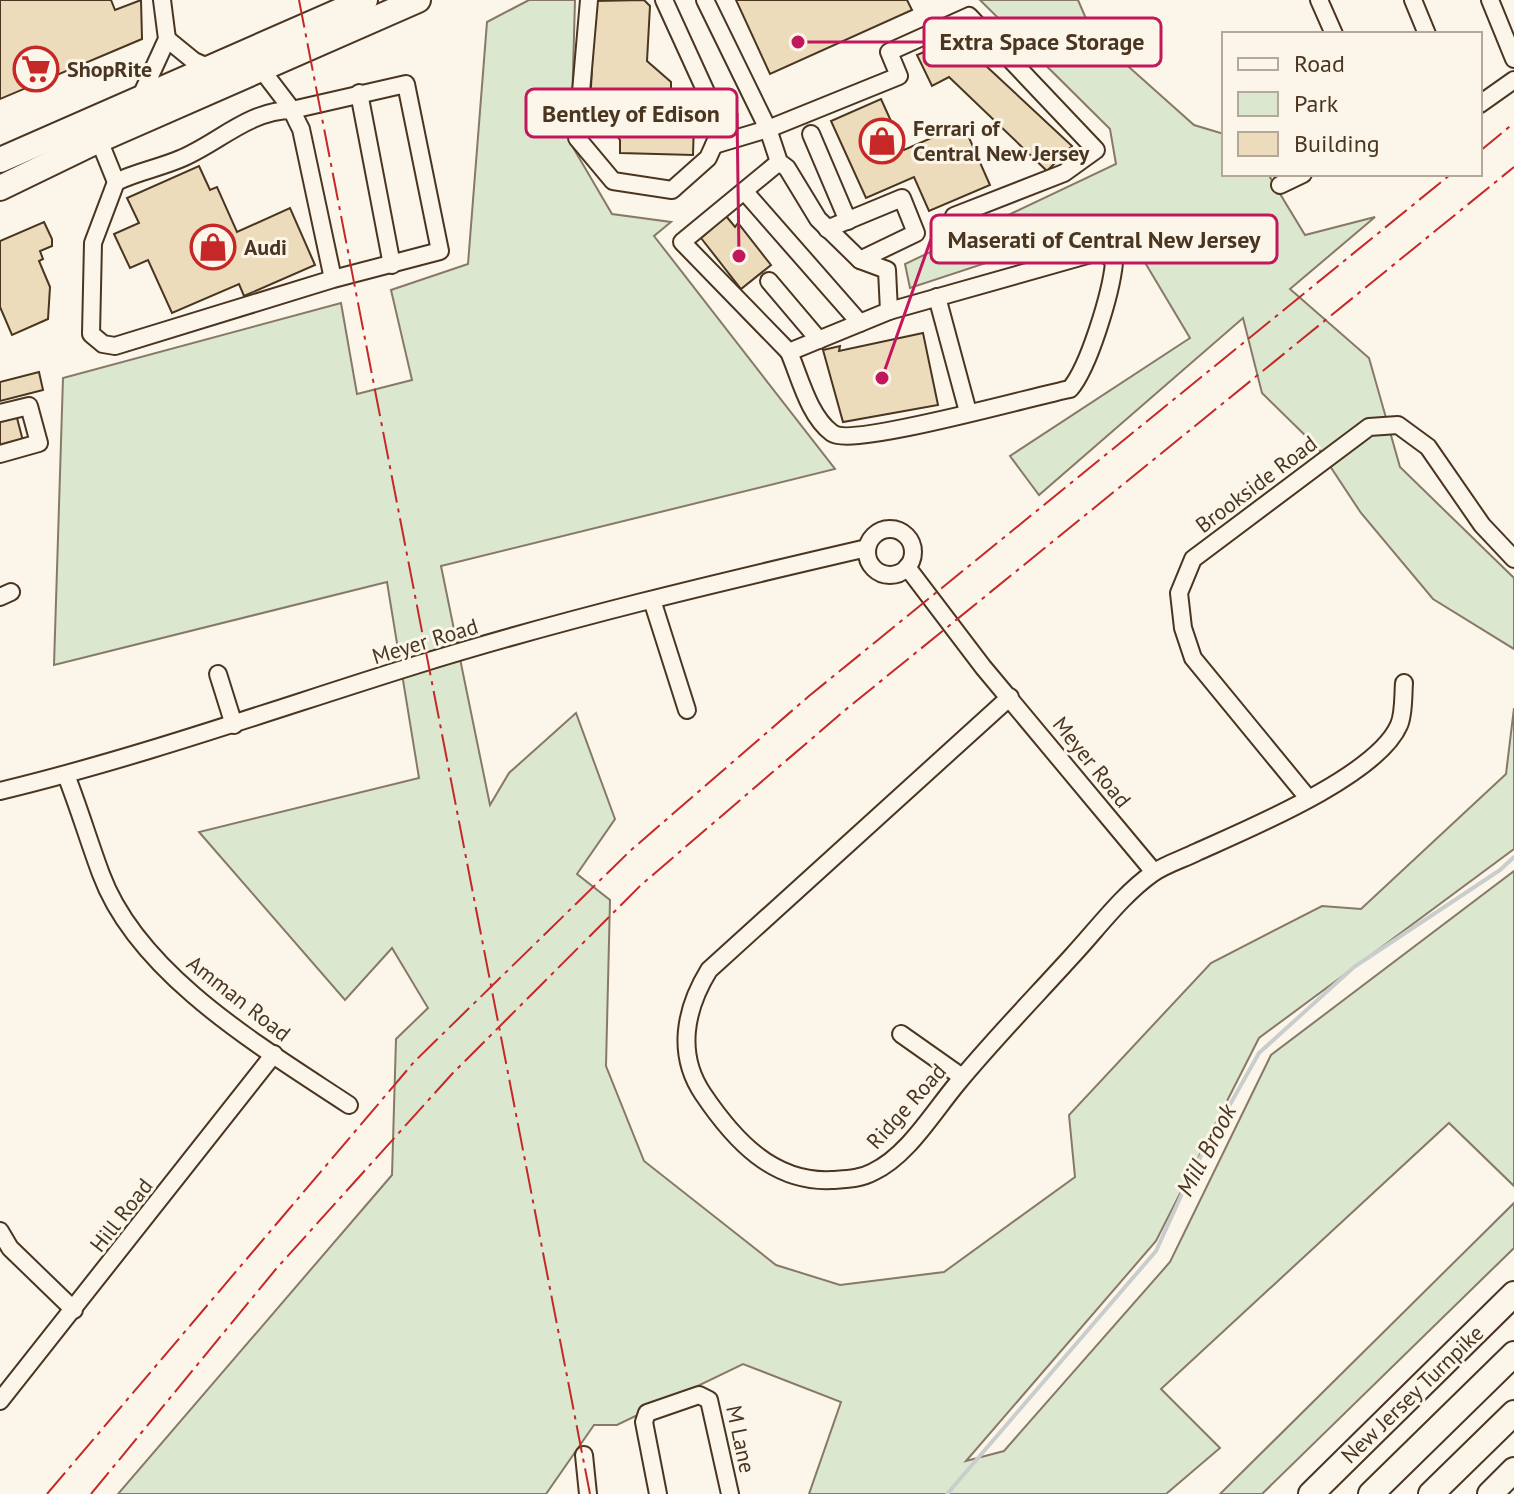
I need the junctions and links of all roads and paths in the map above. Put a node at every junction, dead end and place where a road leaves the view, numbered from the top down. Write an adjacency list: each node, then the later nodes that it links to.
1 (162, 0): 12 (street)
2 (365, 0): 14 (highway)
3 (418, 0): 15 (highway)
4 (589, 0): 24 (street)
5 (664, 0): 24 (street)
6 (705, 0): 21 (street)
7 (1319, 0): 10 (street)
8 (1413, 0): 11 (street)
9 (1490, 0): 13 (street)
10 (1333, 32)
11 (1426, 32)
12 (167, 39): 14 (street); 18 (street)
13 (1514, 59)
14 (210, 68): 18 (highway)
15 (261, 69): 20 (street); 23 (highway)
16 (1514, 80): 19 (street)
17 (359, 93): 20 (street); 36 (street); 36 (street)
18 (140, 98): 25 (highway)
19 (1482, 103)
20 (292, 110): 28 (street); 37 (street)
21 (768, 129): 24 (street); 26 (street); 32 (street)
22 (811, 134): 33 (street)
23 (99, 140): 28 (street); 30 (highway)
24 (714, 145)
25 (0, 160)
26 (779, 162): 31 (street); 34 (street)
27 (1299, 176): 29 (street)
28 (116, 182): 37 (street)
29 (1280, 185)
30 (0, 188)
31 (745, 192): 41 (street); 43 (street)
32 (954, 216)
33 (848, 221): 34 (street); 35 (street)
34 (827, 229): 35 (street)
35 (860, 260): 40 (street)
36 (392, 265): 37 (street)
37 (333, 279)
38 (769, 281): 42 (street)
39 (937, 297): 40 (street); 44 (street); 44 (street)
40 (889, 311): 41 (street)
41 (860, 323): 42 (street)
42 (819, 340): 43 (street)
43 (789, 352): 44 (street)
44 (968, 412)
45 (0, 413): 46 (street)
46 (0, 454)
47 (867, 548): 49 (street); 49 (street, Meyer Road); 50 (street, Meyer Road)
48 (1514, 559): 58 (street, Brookside Road)
49 (907, 567): 53 (street, Meyer Road)
50 (652, 600): 54 (street); 55 (street, Meyer Road)
51 (218, 674): 55 (street)
52 (1404, 683): 58 (street, Ridge Road)
53 (1010, 697): 59 (street, Meyer Road); 62 (street, Ridge Road)
54 (687, 710)
55 (234, 725): 56 (street, Meyer Road)
56 (66, 775): 57 (street, Meyer Road); 61 (street, Amman Road)
57 (0, 791)
58 (1308, 798): 59 (street, Ridge Road)
59 (1154, 872): 62 (street, Ridge Road)
60 (901, 1034): 62 (street)
61 (274, 1054): 63 (street, Amman Road); 66 (street, Hill Road)
62 (962, 1077)
63 (349, 1105)
64 (0, 1231): 66 (street)
65 (1514, 1294): 75 (highway, New Jersey Turnpike)
66 (74, 1310): 68 (street, Hill Road)
67 (1514, 1354): 76 (highway, New Jersey Turnpike)
68 (0, 1401)
69 (1514, 1413): 77 (highway)
70 (584, 1455): 72 (street)
71 (1514, 1470): 78 (highway)
72 (588, 1494)
73 (658, 1494): 74 (street, M Lane)
74 (730, 1494)
75 (1311, 1494)
76 (1371, 1494)
77 (1431, 1494)
78 (1490, 1494)

